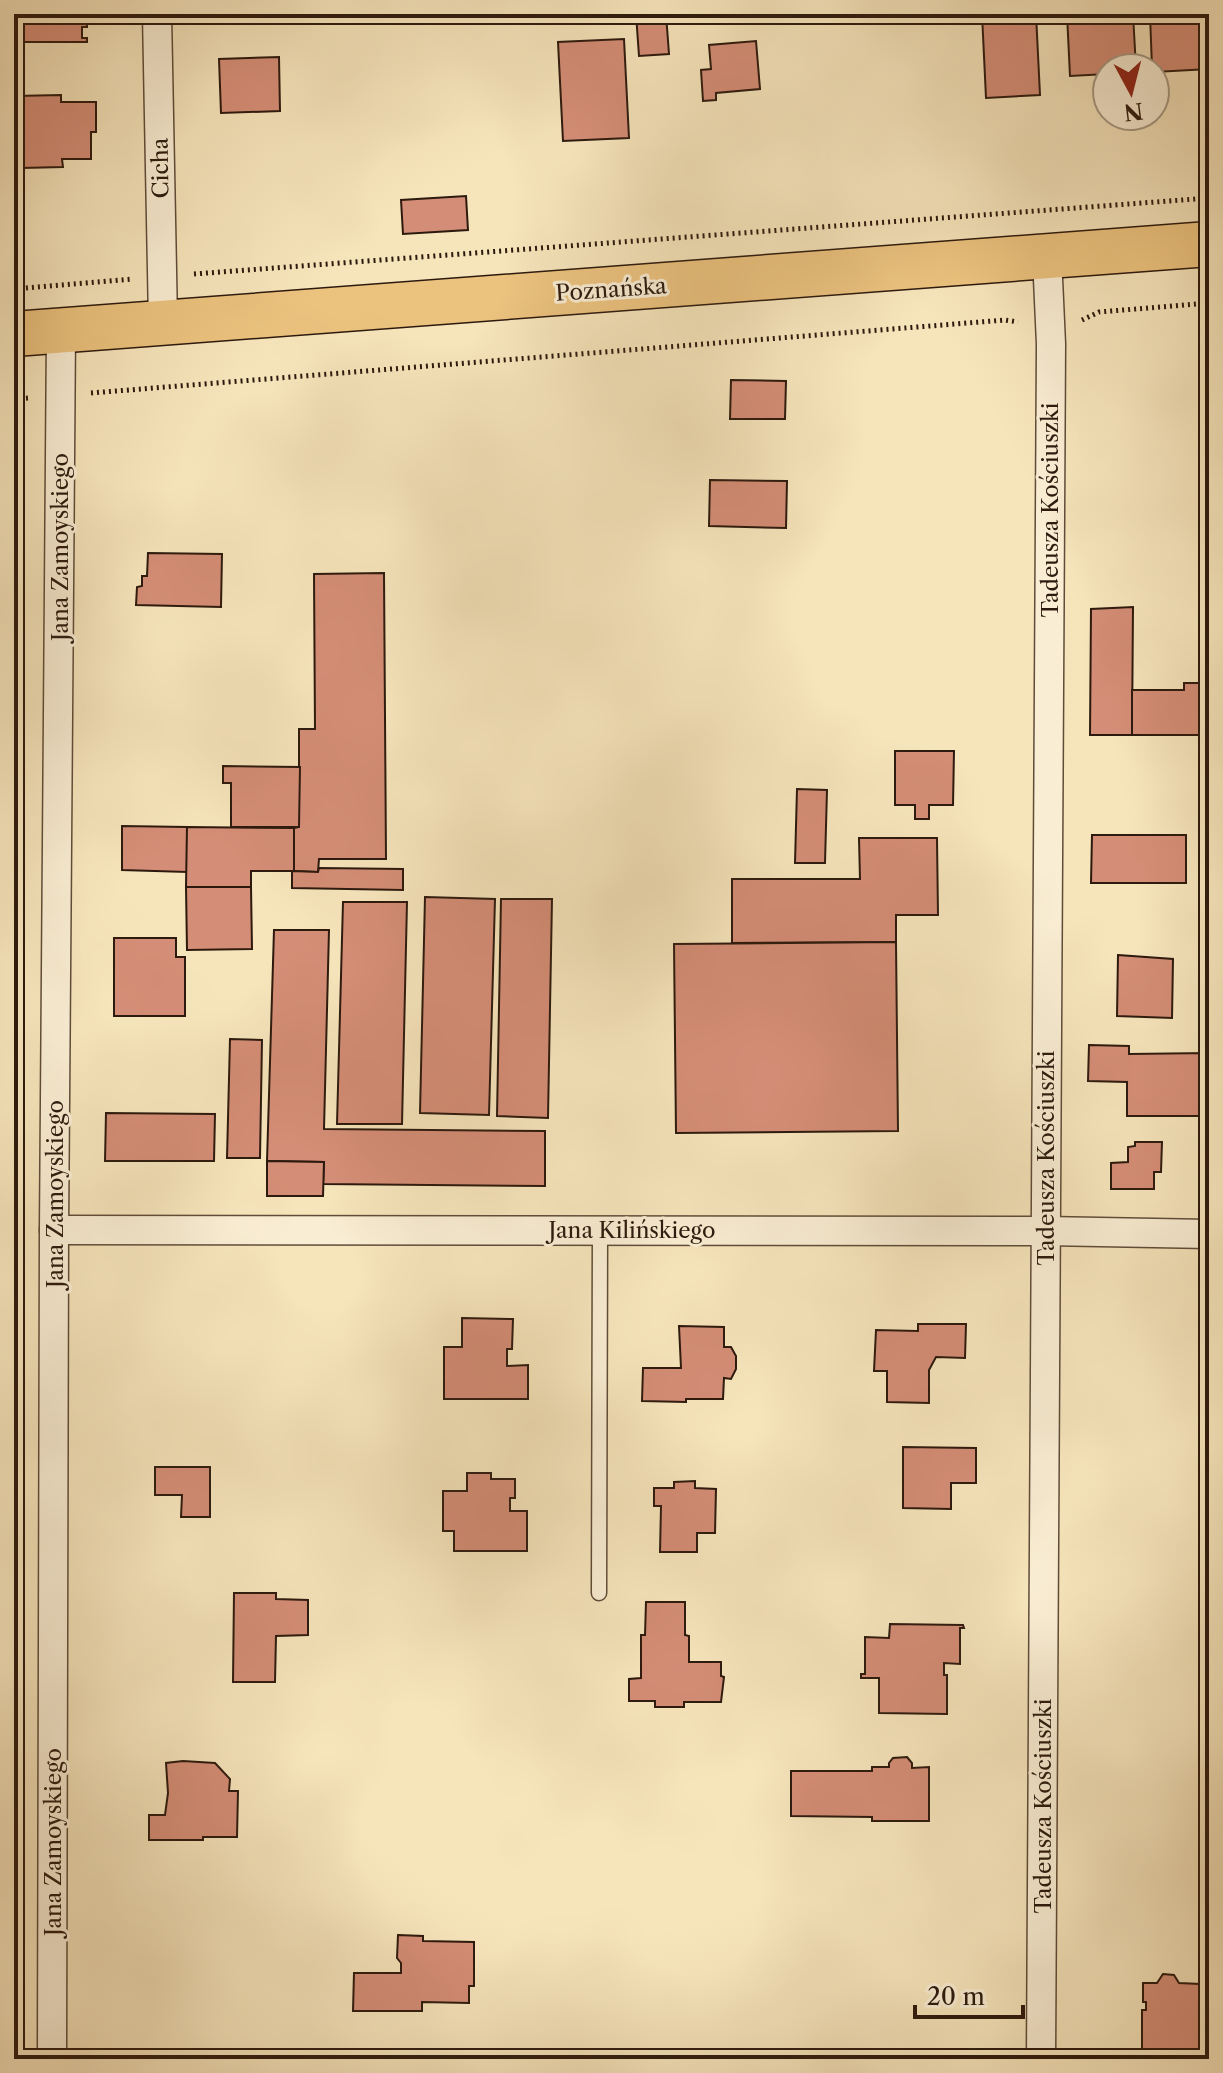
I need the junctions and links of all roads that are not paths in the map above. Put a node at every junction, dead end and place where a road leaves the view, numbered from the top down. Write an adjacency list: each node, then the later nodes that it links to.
1 (157, 14): 4 (street, Cicha)
2 (1209, 244): 3 (main road, Poznańska)
3 (1047, 257): 4 (main road, Poznańska); 9 (street, Tadeusza Kościuszki)
4 (163, 322): 5 (main road, Poznańska)
5 (61, 330): 6 (main road, Poznańska); 7 (street, Jana Zamoyskiego)
6 (14, 334)
7 (54, 1230): 8 (street, Jana Kilińskiego); 12 (street, Jana Zamoyskiego)
8 (600, 1230): 9 (street, Jana Kilińskiego); 11 (lane)
9 (1045, 1231): 10 (street, Jana Kilińskiego); 13 (street, Tadeusza Kościuszki)
10 (1209, 1234)
11 (599, 1593)
12 (52, 2059)
13 (1041, 2059)

